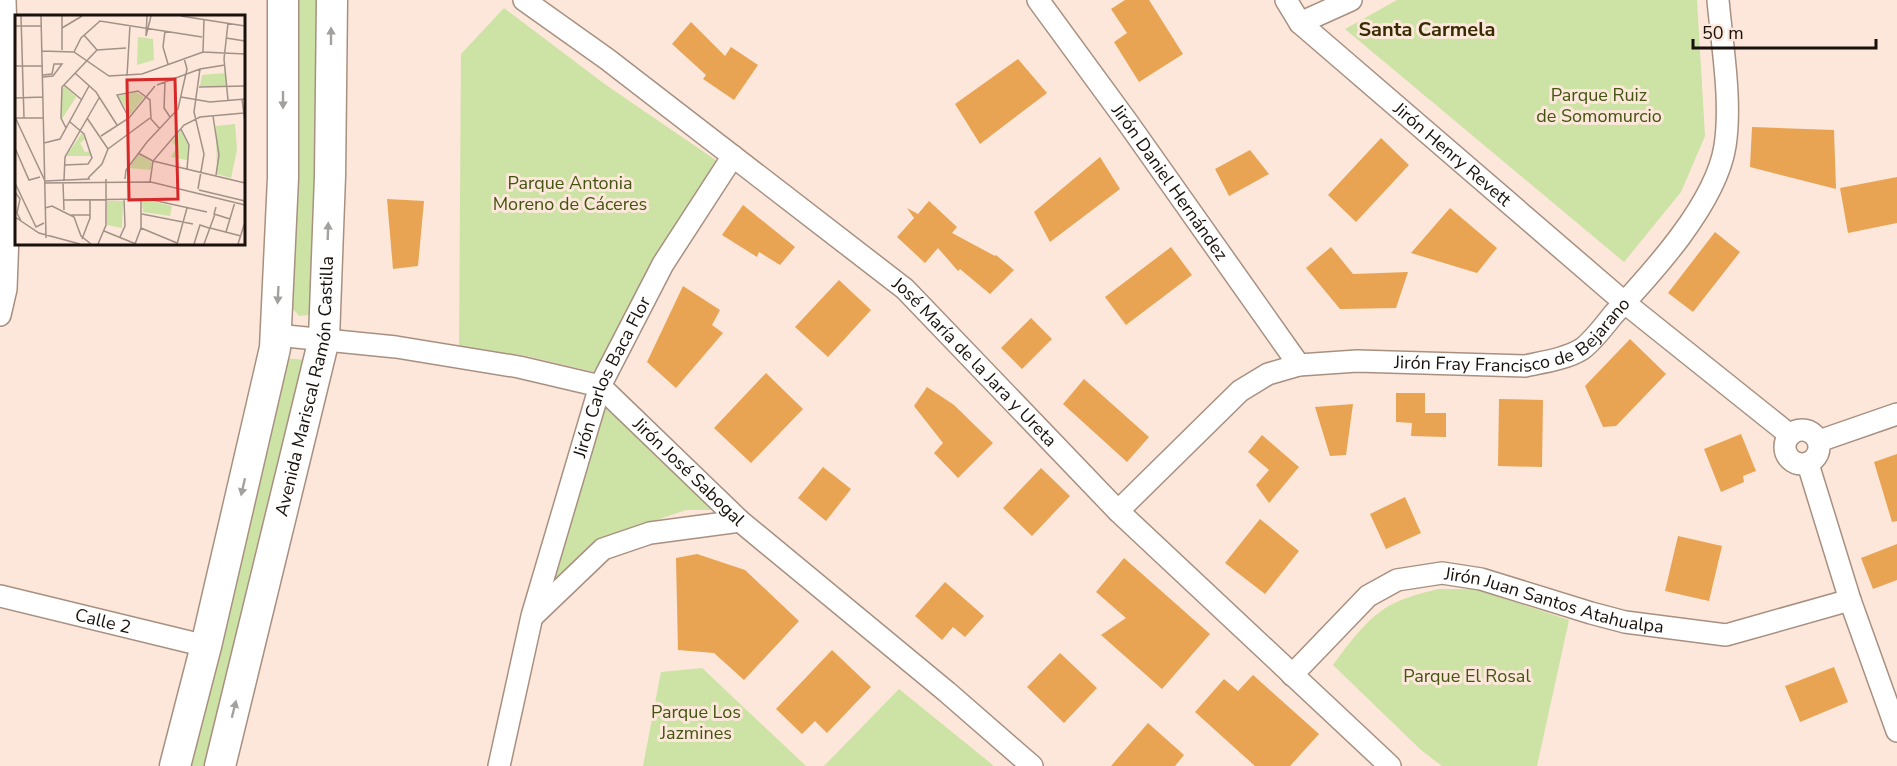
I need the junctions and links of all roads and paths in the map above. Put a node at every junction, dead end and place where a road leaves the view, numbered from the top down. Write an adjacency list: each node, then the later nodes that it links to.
1 (5, 0): 11 (street)
2 (284, 0): 14 (main road, Avenida Mariscal Ramón Castilla, one-way to 14)
3 (332, 0): 15 (main road, Avenida Mariscal Ramón Castilla, one-way to 3)
4 (524, 0): 10 (street, José María de la Jara y Ureta)
5 (1038, 0): 16 (street, Jirón Daniel Hernández)
6 (1286, 0): 9 (street, Jirón Henry Revett)
7 (1351, 0): 9 (street)
8 (1718, 0): 12 (street, Jirón Fray Francisco de Bejarano)
9 (1300, 23): 12 (street, Jirón Henry Revett)
10 (733, 156): 17 (street, Jirón Carlos Baca Flor); 22 (street, José María de la Jara y Ureta)
11 (5, 180): 13 (street)
12 (1625, 303): 16 (street, Jirón Fray Francisco de Bejarano); 19 (street, Jirón Henry Revett)
13 (0, 315)
14 (276, 334): 15 (street); 27 (main road, Avenida Mariscal Ramón Castilla, one-way to 27)
15 (324, 339): 17 (street); 31 (main road, Avenida Mariscal Ramón Castilla, one-way to 15)
16 (1299, 365): 22 (street, Jirón Fray Francisco de Bejarano)
17 (600, 386): 23 (street, Jirón José Sabogal); 26 (street, Jirón Carlos Baca Flor)
18 (1897, 414): 20 (street)
19 (1790, 435): 20 (street); 21 (street)
20 (1819, 441): 21 (street)
21 (1808, 464): 25 (street)
22 (1118, 511): 28 (street, José María de la Jara y Ureta)
23 (740, 521): 26 (street); 33 (street, Jirón José Sabogal)
24 (0, 596): 27 (street, Calle 2)
25 (1850, 600): 28 (street, Jirón Juan Santos Atahualpa); 29 (street)
26 (532, 616): 32 (street, Jirón Carlos Baca Flor)
27 (206, 646): 30 (main road, Avenida Mariscal Ramón Castilla)
28 (1292, 675): 34 (street, José María de la Jara y Ureta)
29 (1897, 731)
30 (175, 766)
31 (220, 766)
32 (499, 766)
33 (1032, 766)
34 (1390, 766)

